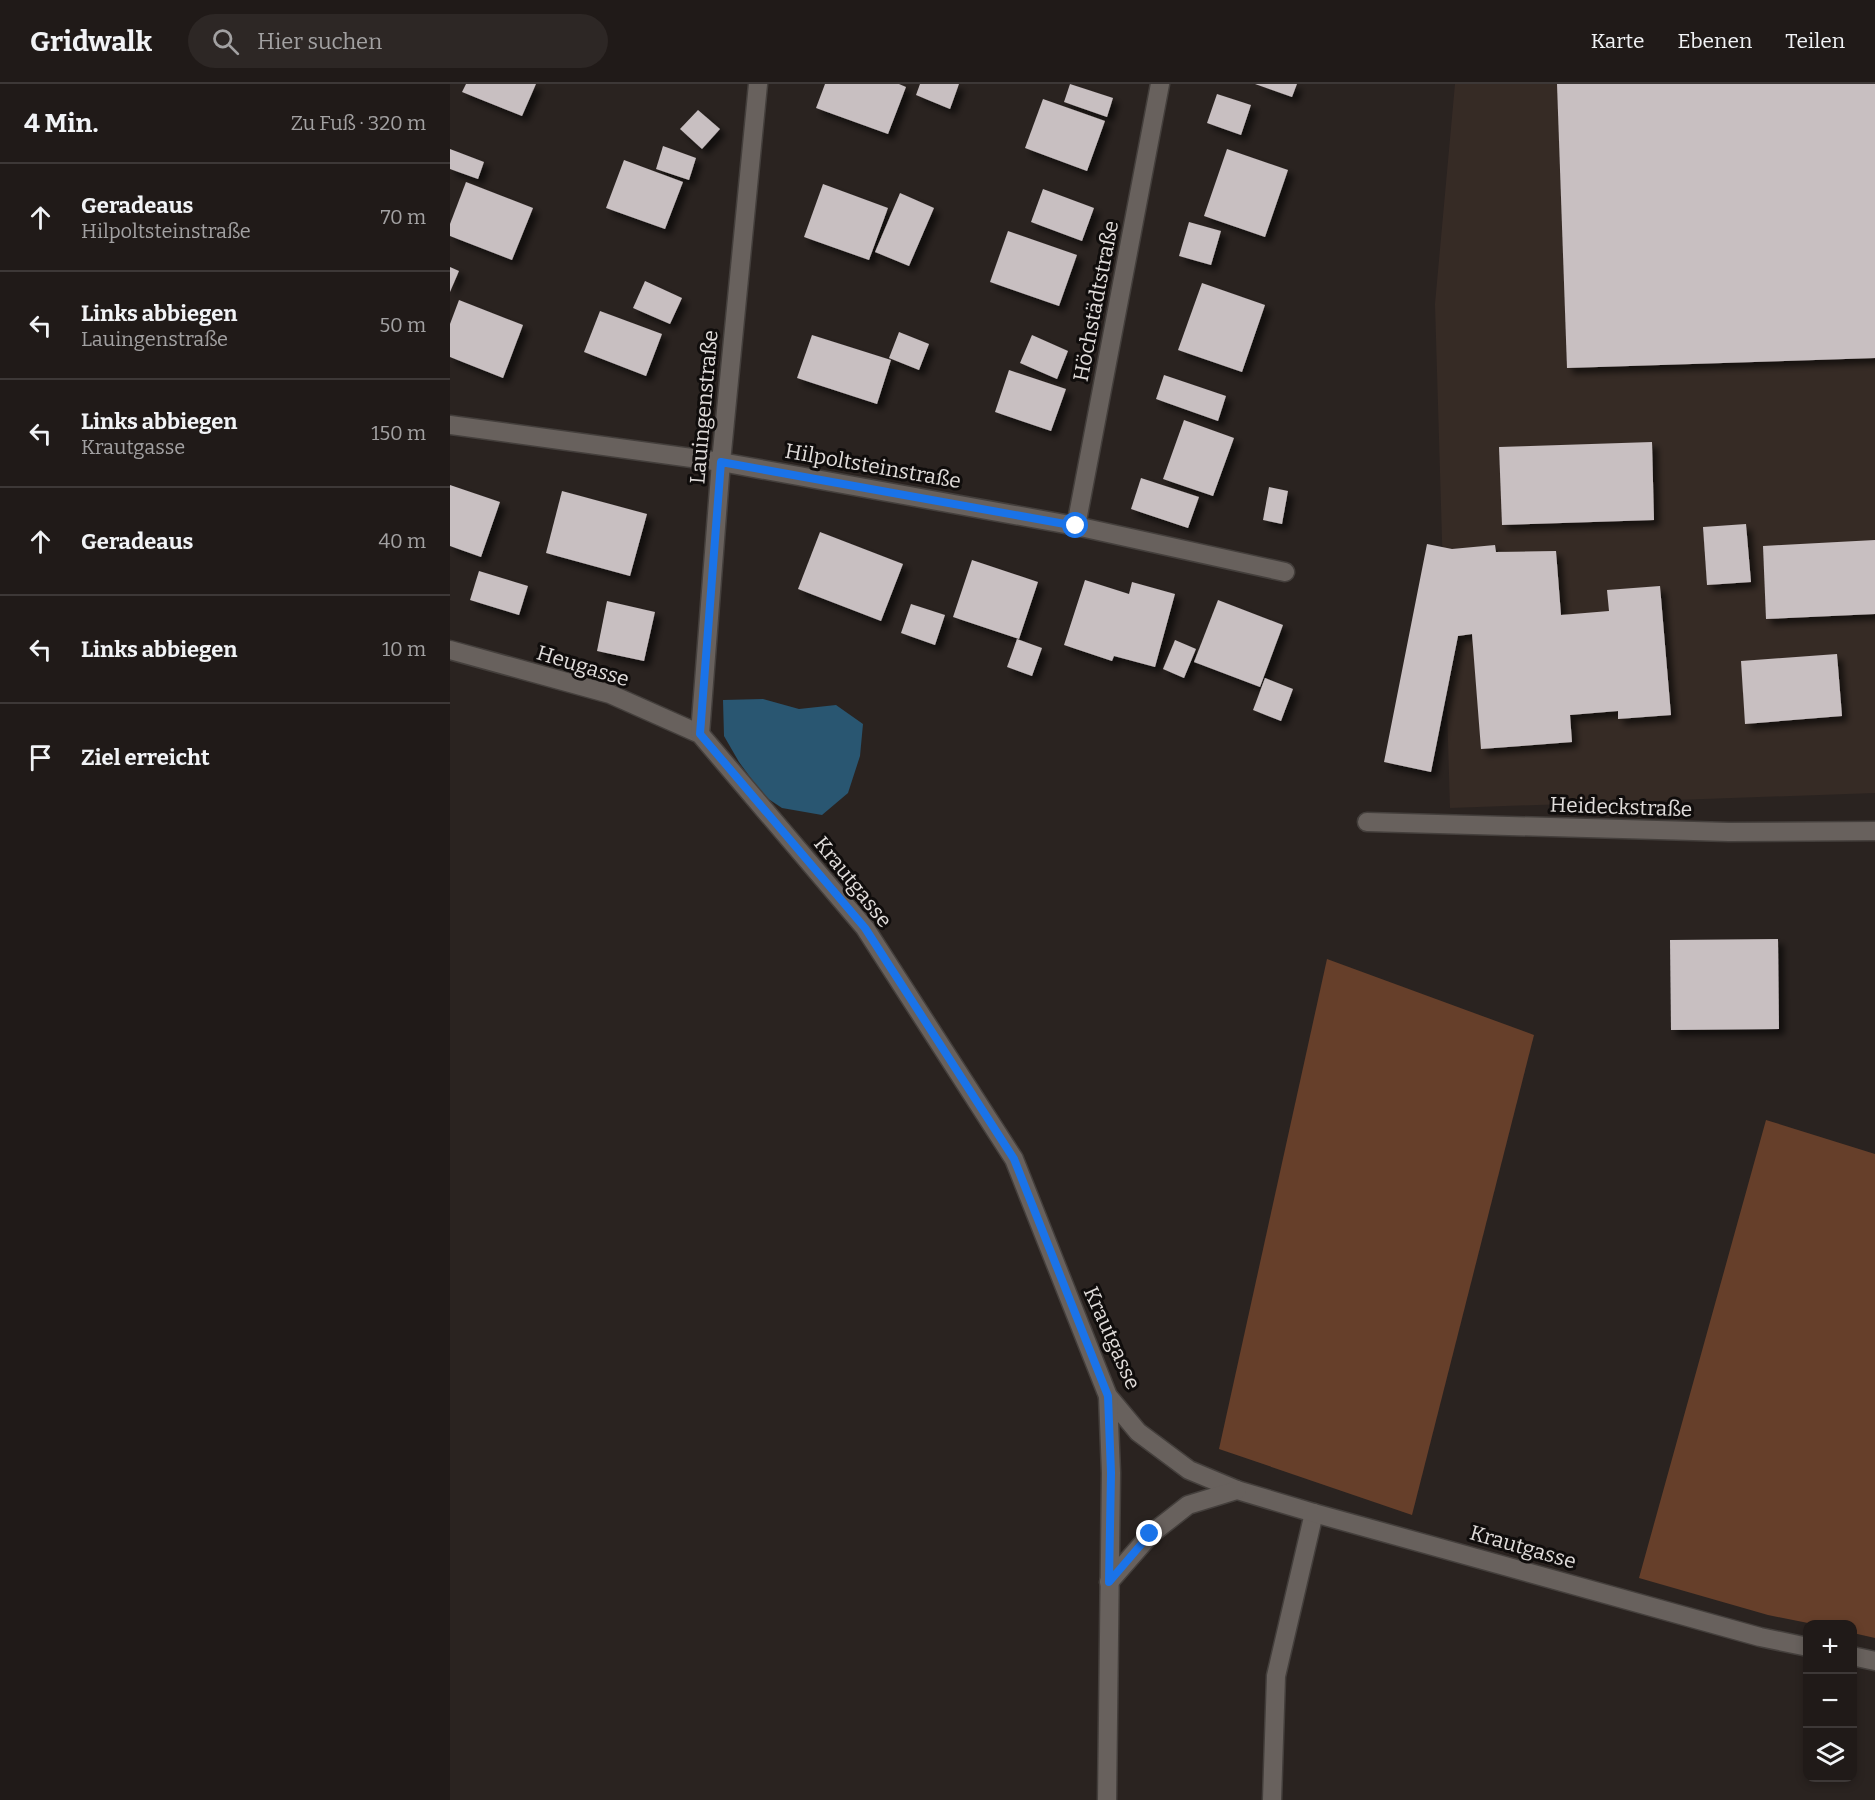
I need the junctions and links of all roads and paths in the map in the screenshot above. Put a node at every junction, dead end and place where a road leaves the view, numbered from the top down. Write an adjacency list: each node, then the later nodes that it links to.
1 (758, 84): 4 (street, Lauingenstraße)
2 (1160, 84): 5 (street, Höchstädtstraße)
3 (450, 425): 4 (street, Hilpoltsteinstraße)
4 (721, 462): 5 (street, Hilpoltsteinstraße); 8 (street, Lauingenstraße)
5 (1076, 526): 6 (street, Hilpoltsteinstraße)
6 (1285, 572)
7 (450, 650): 8 (street, Heugasse)
8 (700, 734): 11 (street, Krautgasse)
9 (1367, 822): 10 (street, Heideckstraße)
10 (1875, 831)
11 (1108, 1396): 12 (street, Krautgasse); 14 (street)
12 (1237, 1490): 13 (street, Krautgasse); 14 (street)
13 (1314, 1513): 15 (street, Krautgasse); 19 (street)
14 (1109, 1582): 18 (street)
15 (1803, 1646)
16 (1857, 1657): 17 (street)
17 (1875, 1661)
18 (1107, 1800)
19 (1272, 1800)

